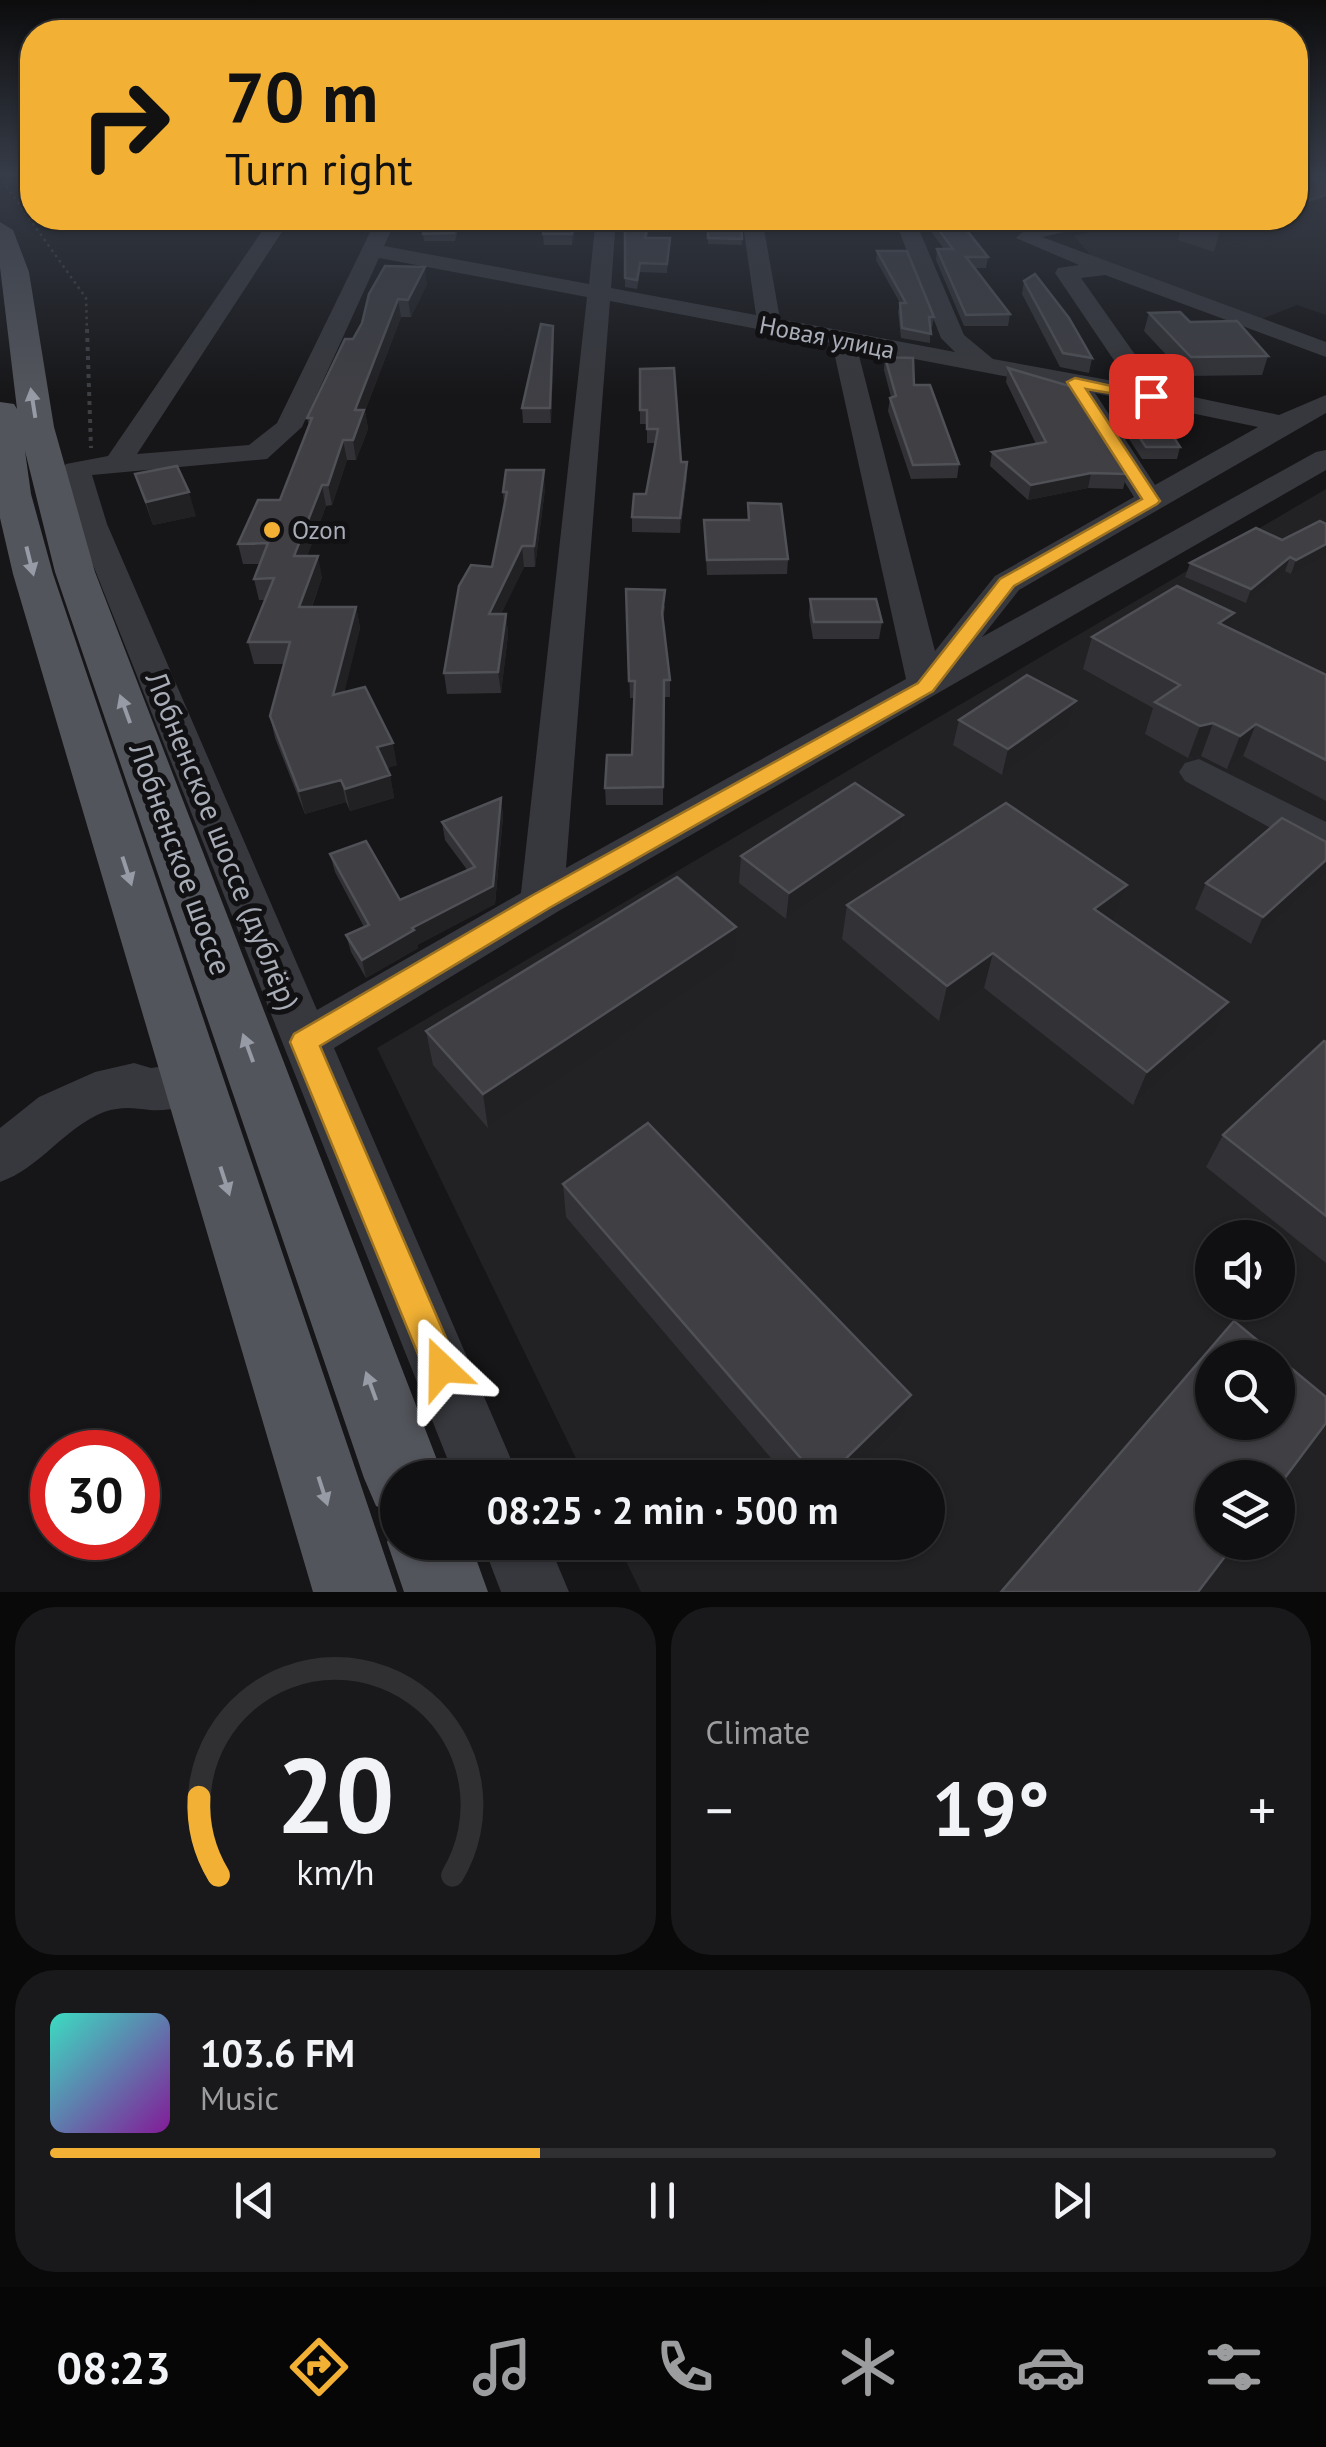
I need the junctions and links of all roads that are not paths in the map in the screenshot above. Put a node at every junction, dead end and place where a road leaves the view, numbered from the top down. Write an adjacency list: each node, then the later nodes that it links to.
1 (7, 248): 20 (main road, Лобненское шоссе, one-way to 1)
2 (256, 248): 20 (street)
3 (603, 248): 9 (street)
4 (757, 248): 10 (street)
5 (916, 248): 13 (street)
6 (1051, 248): 8 (street)
7 (371, 250): 9 (street, Новая улица); 20 (street)
8 (1103, 270): 12 (street); 16 (street)
9 (599, 295): 10 (street, Новая улица); 25 (street)
10 (770, 326): 11 (street, Новая улица)
11 (843, 340): 13 (street, Новая улица); 22 (street)
12 (1326, 350)
13 (986, 366): 14 (street, Новая улица)
14 (1075, 382): 16 (street, Новая улица); 21 (street)
15 (0, 396): 20 (main road, Лобненское шоссе)
16 (1151, 396): 18 (street, Новая улица)
17 (1326, 404): 18 (street)
18 (1282, 424): 21 (street)
19 (1326, 458): 22 (street)
20 (61, 490): 26 (street, Лобненское шоссе (дублёр)); 27 (main road, Лобненское шоссе, one-way to 27); 29 (main road, Лобненское шоссе, one-way to 20)
21 (1151, 501): 22 (street)
22 (926, 687): 25 (street)
23 (1199, 772): 24 (street)
24 (1326, 840)
25 (542, 901): 26 (street)
26 (304, 1042): 30 (street, Лобненское шоссе (дублёр))
27 (194, 1083): 28 (street); 33 (main road, Лобненское шоссе, one-way to 33)
28 (0, 1159)
29 (397, 1460)
30 (479, 1460)
31 (434, 1560): 34 (main road)
32 (522, 1560): 35 (street)
33 (354, 1592)
34 (446, 1592)
35 (536, 1592)

